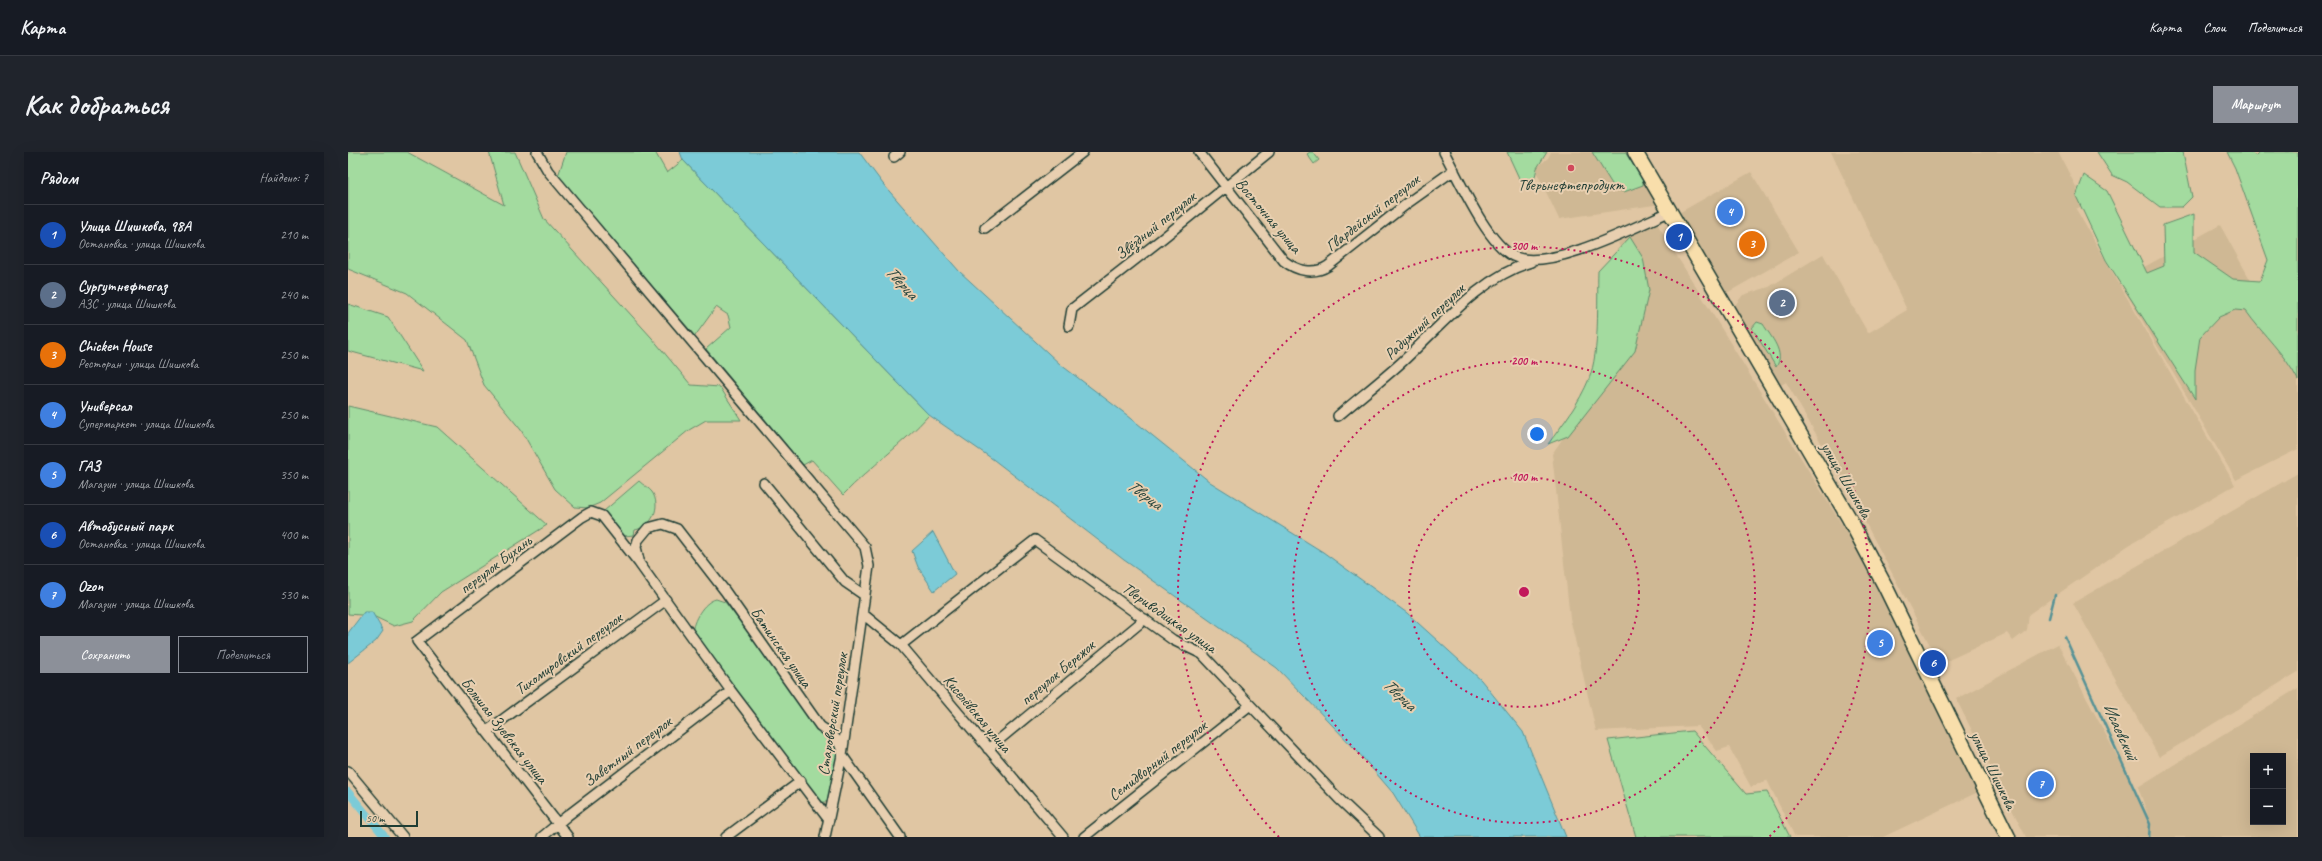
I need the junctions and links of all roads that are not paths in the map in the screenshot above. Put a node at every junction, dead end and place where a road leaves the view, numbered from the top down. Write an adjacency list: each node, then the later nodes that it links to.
1 (537, 152): 17 (street, Староверский переулок)
2 (1083, 152): 10 (street)
3 (1199, 152): 8 (street, Восточная улица)
4 (1269, 152): 8 (street, Звёздный переулок)
5 (1444, 152): 7 (street)
6 (1635, 152): 9 (main road, улица Шишкова)
7 (1454, 170): 11 (street); 12 (street, Гвардейский переулок)
8 (1226, 186): 12 (street, Восточная улица); 13 (street, Звёздный переулок)
9 (1670, 211): 11 (street); 41 (main road, улица Шишкова)
10 (985, 228)
11 (1537, 260): 14 (street, Радужный переулок)
12 (1306, 271)
13 (1069, 326)
14 (1338, 416)
15 (764, 484): 17 (street)
16 (639, 563): 18 (street); 21 (street, переулок Бухань); 27 (street, Батинская улица)
17 (864, 595): 19 (street, Староверский переулок)
18 (666, 600): 23 (street); 25 (street, Тихомировский переулок)
19 (863, 614): 22 (street, Киселёвская улица); 27 (street, Староверский переулок)
20 (1145, 619): 22 (street, Твериводицкая улица); 24 (street, Твериводицкая улица); 26 (street, переулок Бережок)
21 (417, 641): 25 (street, Большая Зуевская улица)
22 (901, 645): 26 (street, Киселёвская улица)
23 (731, 691): 29 (street); 31 (street, Заветный переулок)
24 (1249, 706): 39 (street, Семидворный переулок); 40 (street, Твериводицкая улица)
25 (487, 731): 31 (street, Большая Зуевская улица)
26 (988, 749): 38 (street, Киселёвская улица)
27 (842, 755): 30 (street, Староверский переулок); 37 (street, Батинская улица)
28 (348, 771): 32 (street)
29 (801, 781): 30 (street); 35 (street)
30 (829, 820): 36 (street, Староверский переулок)
31 (558, 824): 33 (street, Заветный переулок); 34 (street, Большая Зуевская улица)
32 (403, 837)
33 (542, 837)
34 (568, 837)
35 (726, 837)
36 (825, 837)
37 (900, 837)
38 (1063, 837)
39 (1084, 837)
40 (1379, 837)
41 (2008, 837)

